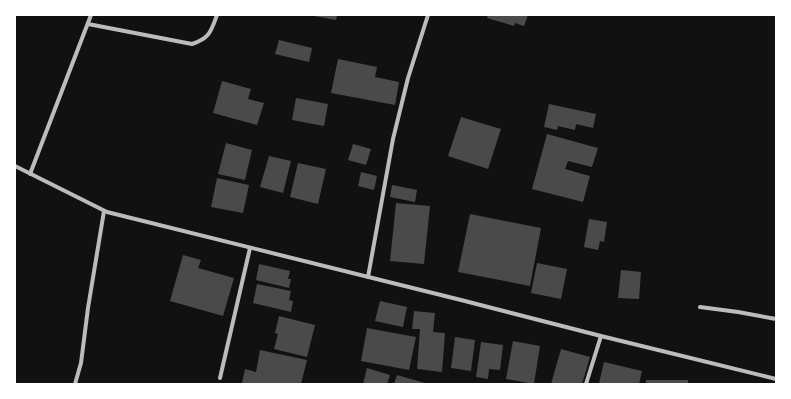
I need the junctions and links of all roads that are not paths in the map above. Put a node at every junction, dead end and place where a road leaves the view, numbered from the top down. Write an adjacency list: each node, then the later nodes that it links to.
1 (92, 15): 4 (street)
2 (217, 15): 4 (street)
3 (428, 15): 9 (street)
4 (88, 24): 6 (street)
5 (15, 166): 6 (street)
6 (30, 174): 7 (street)
7 (104, 211): 8 (street); 15 (street)
8 (250, 248): 9 (street); 13 (street)
9 (368, 277): 12 (street)
10 (700, 307): 11 (street)
11 (776, 319)
12 (601, 336): 14 (street); 16 (street)
13 (220, 378)
14 (776, 379)
15 (75, 384)
16 (586, 384)

